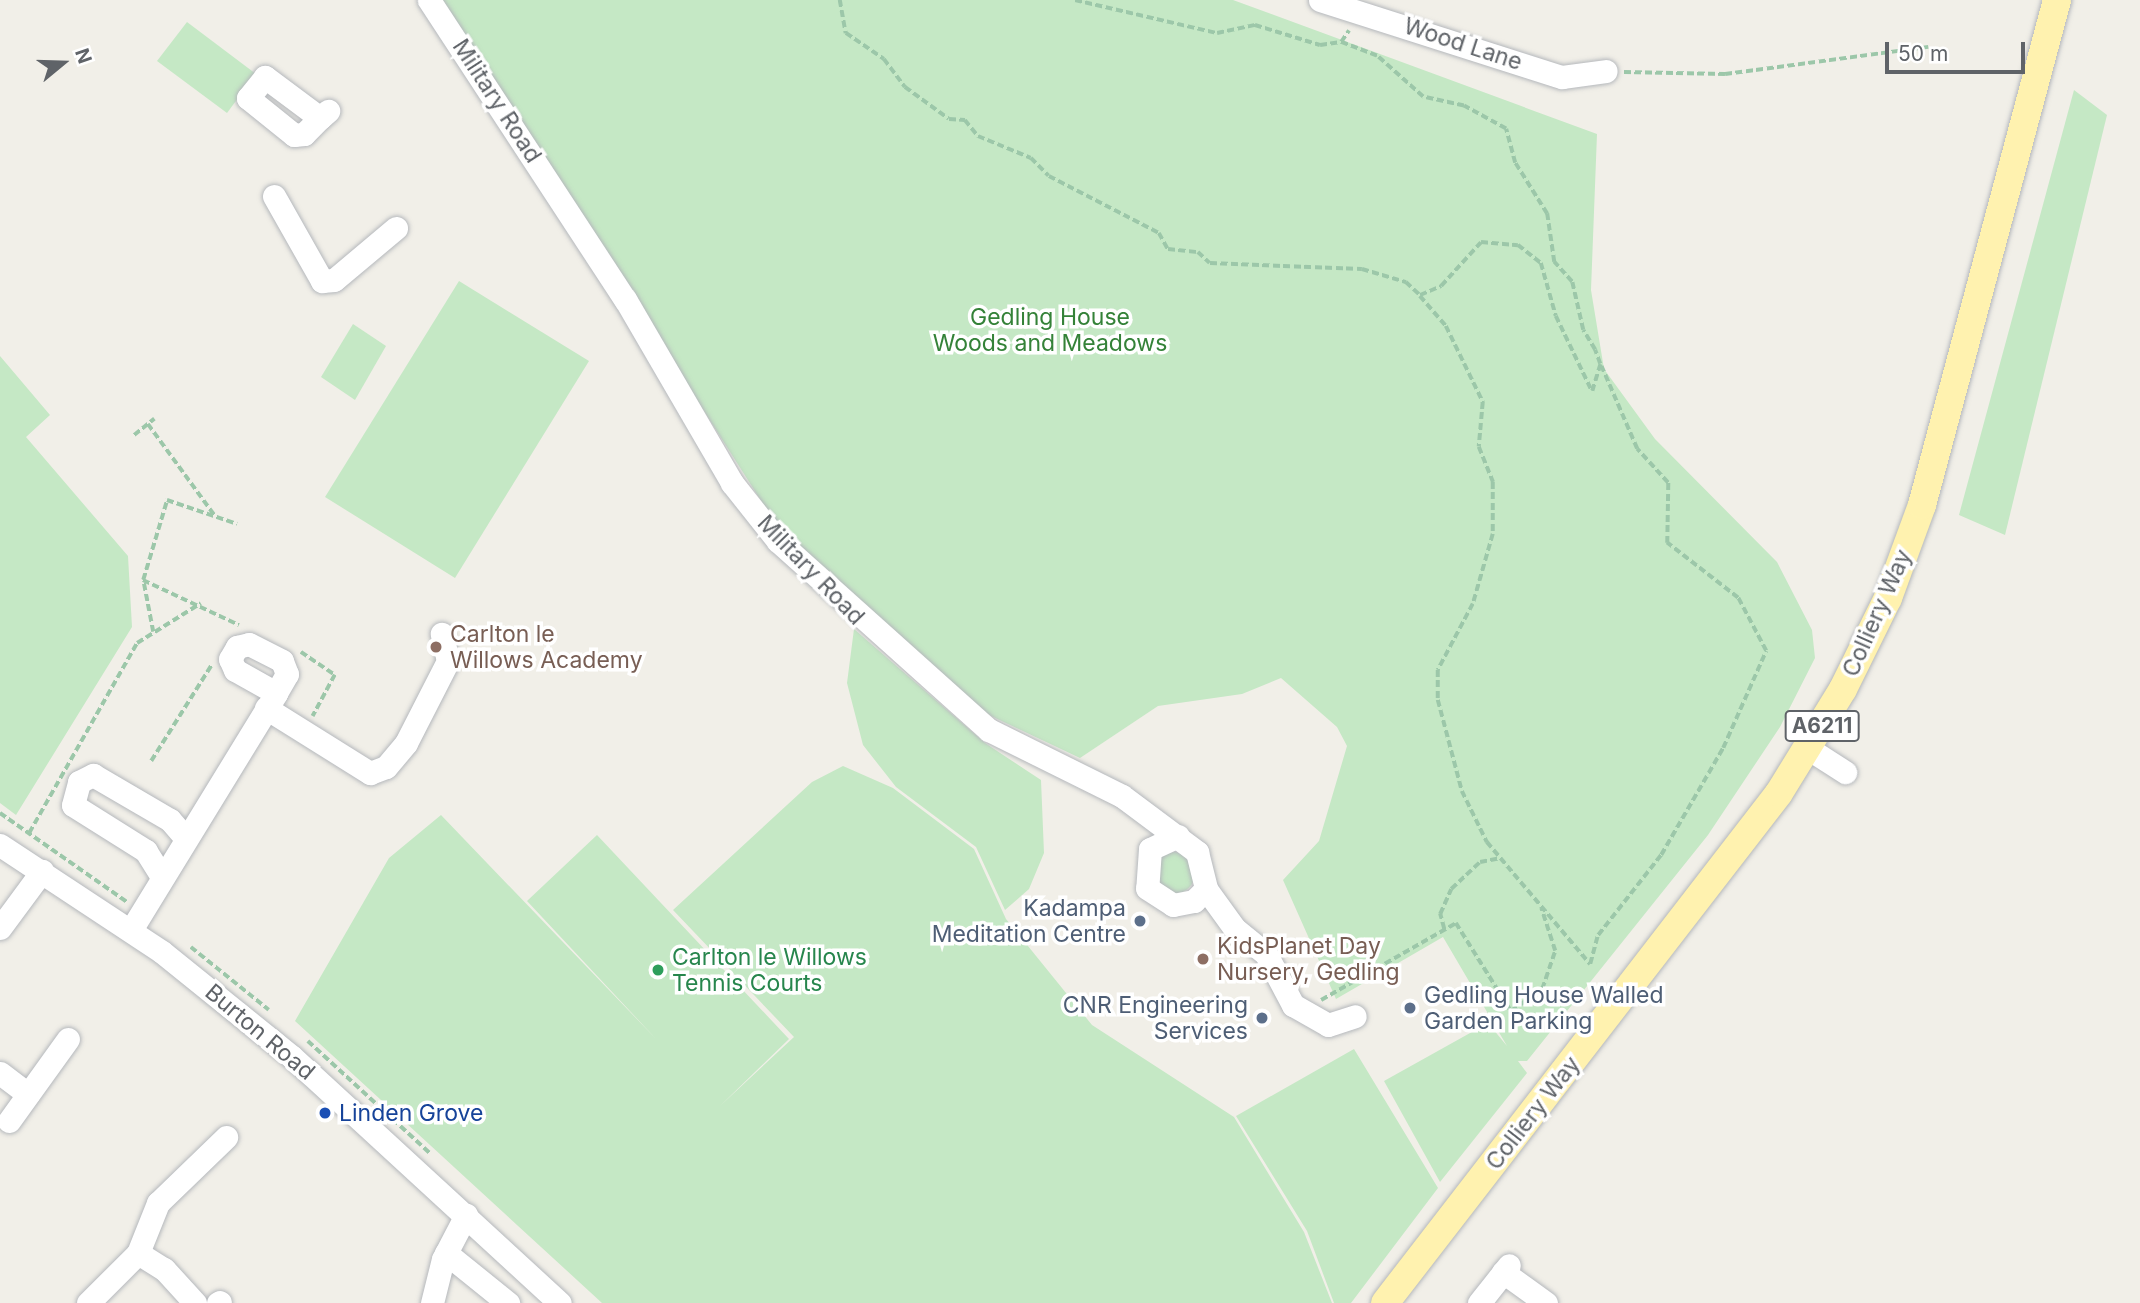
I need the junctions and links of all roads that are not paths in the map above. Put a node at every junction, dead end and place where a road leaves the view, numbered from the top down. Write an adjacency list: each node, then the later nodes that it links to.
1 (429, 0): 11 (street, Military Road)
2 (1320, 0): 4 (street, Wood Lane)
3 (2057, 0): 9 (main road, Colliery Way / A6211)
4 (1364, 6): 5 (street, Wood Lane)
5 (1606, 71)
6 (274, 196): 7 (street)
7 (396, 228)
8 (442, 634): 12 (street)
9 (1809, 749): 10 (street); 33 (main road, Colliery Way / A6211)
10 (1845, 772)
11 (1178, 836): 16 (street, Military Road); 16 (street)
12 (185, 837): 15 (street); 15 (street)
13 (0, 845): 14 (street, Burton Road)
14 (42, 871): 17 (street); 18 (street, Burton Road)
15 (162, 877): 18 (street)
16 (1206, 889): 19 (street)
17 (0, 928)
18 (131, 930): 25 (street, Burton Road)
19 (1355, 1016)
20 (68, 1039): 22 (street)
21 (0, 1073): 22 (street)
22 (28, 1094): 23 (street)
23 (9, 1121)
24 (226, 1138): 26 (street)
25 (466, 1215): 27 (street); 32 (street, Burton Road)
26 (138, 1253): 28 (street); 29 (street)
27 (446, 1253): 30 (street); 31 (street)
28 (88, 1303)
29 (195, 1303)
30 (432, 1303)
31 (508, 1303)
32 (560, 1303)
33 (1385, 1303)
34 (1479, 1303): 35 (street)
35 (1546, 1303)

